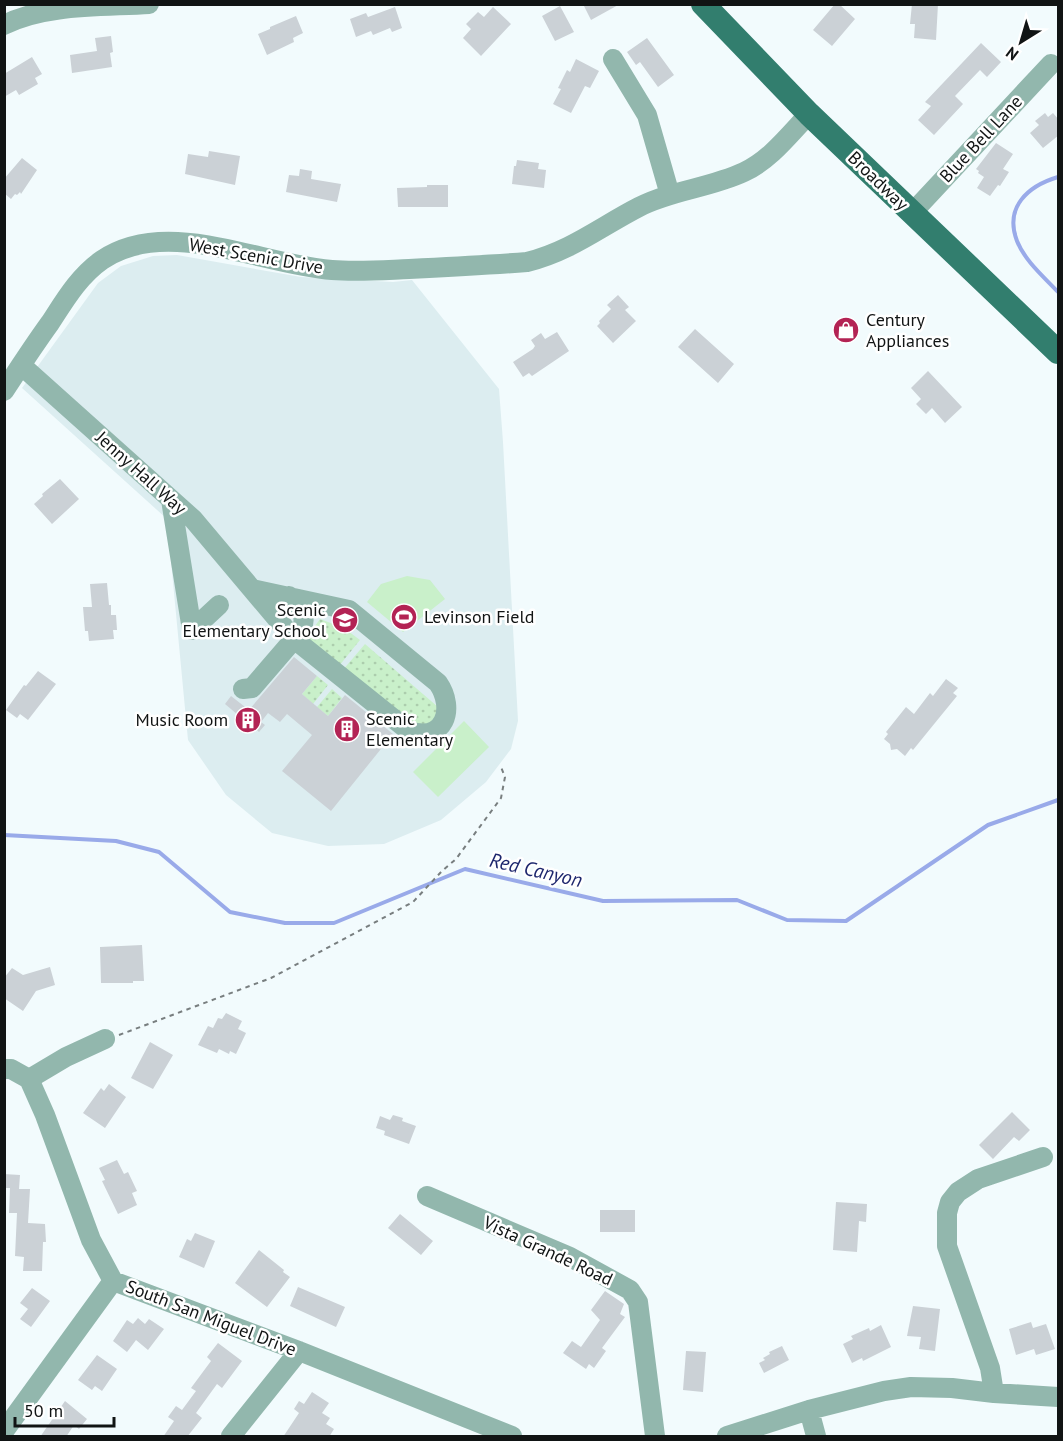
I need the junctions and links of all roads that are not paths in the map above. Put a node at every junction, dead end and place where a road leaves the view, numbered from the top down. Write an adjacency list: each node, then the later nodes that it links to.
1 (149, 4): 3 (street)
2 (703, 4): 7 (main road, Broadway)
3 (39, 8): 4 (street)
4 (4, 25)
5 (613, 59): 8 (street)
6 (1051, 64): 9 (street, Blue Bell Lane)
7 (809, 114): 8 (street, West Scenic Drive); 9 (main road, Broadway)
8 (670, 195): 11 (street, West Scenic Drive)
9 (912, 213): 10 (main road, Broadway)
10 (1059, 352)
11 (21, 365): 12 (street, West Scenic Drive); 13 (street, Jenny Hall Way)
12 (4, 391)
13 (171, 500): 14 (street, Jenny Hall Way); 16 (street)
14 (252, 589): 15 (street, Jenny Hall Way); 17 (street, Jenny Hall Way)
15 (289, 596): 17 (street); 17 (street, Jenny Hall Way)
16 (219, 604)
17 (294, 639): 18 (street)
18 (243, 689)
19 (105, 1039): 21 (street)
20 (4, 1069): 21 (street)
21 (29, 1079): 24 (street, South San Miguel Drive)
22 (1044, 1157): 26 (street)
23 (427, 1196): 32 (street, Vista Grande Road)
24 (113, 1281): 25 (street, South San Miguel Drive); 29 (street)
25 (299, 1351): 30 (street); 31 (street, South San Miguel Drive)
26 (994, 1394): 27 (street); 28 (street)
27 (1059, 1397)
28 (808, 1410): 33 (street); 34 (street)
29 (4, 1431)
30 (231, 1437)
31 (512, 1437)
32 (655, 1437)
33 (727, 1437)
34 (816, 1437)

